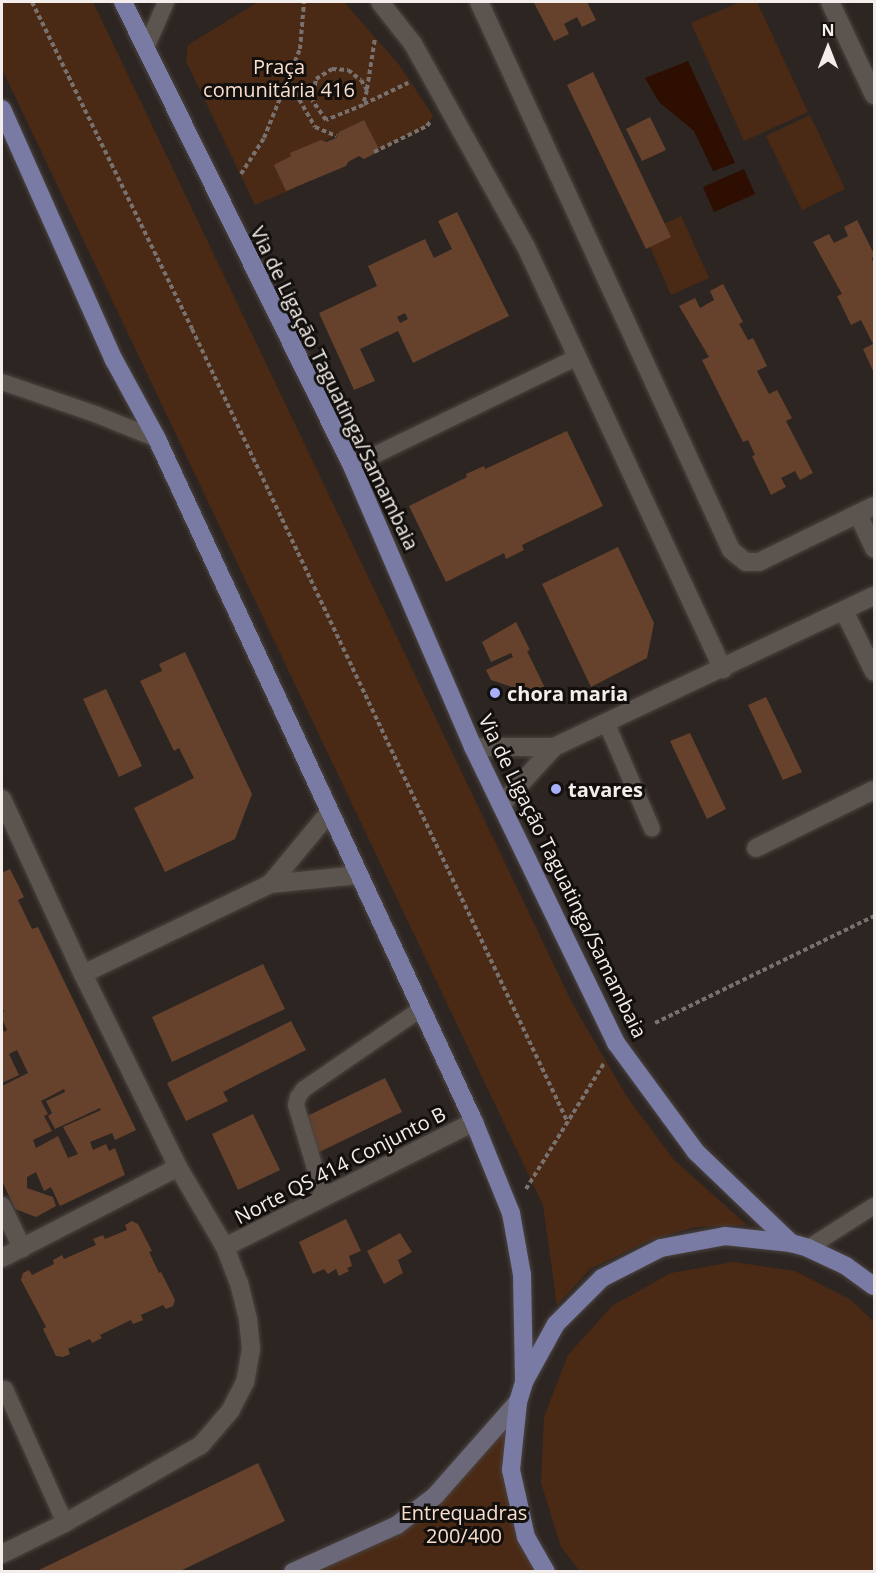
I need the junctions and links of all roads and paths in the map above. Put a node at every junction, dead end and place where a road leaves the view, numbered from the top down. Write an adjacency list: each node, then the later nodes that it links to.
1 (32, 2): 48 (path)
2 (123, 2): 9 (main road, Via de Ligação Taguatinga/Samambaia)
3 (166, 2): 9 (lane)
4 (304, 2): 10 (path)
5 (380, 2): 20 (street)
6 (479, 2): 25 (street)
7 (830, 2): 13 (street)
8 (375, 38): 12 (path)
9 (146, 48): 23 (main road, Via de Ligação Taguatinga/Samambaia)
10 (288, 79): 17 (path); 19 (path)
11 (410, 82): 14 (path)
12 (367, 90): 14 (path); 14 (path)
13 (874, 95)
14 (363, 105)
15 (2, 109): 22 (main road)
16 (433, 116): 18 (path)
17 (336, 136)
18 (374, 152)
19 (241, 174)
20 (577, 357): 23 (lane); 29 (street)
21 (2, 382): 22 (lane)
22 (156, 439): 37 (main road)
23 (352, 466): 32 (main road, Via de Ligação Taguatinga/Samambaia)
24 (874, 506): 25 (street)
25 (858, 514): 26 (street)
26 (874, 548)
27 (874, 596): 28 (street)
28 (844, 611): 29 (street); 30 (street)
29 (723, 669): 31 (street)
30 (874, 672)
31 (606, 722): 33 (street); 38 (lane)
32 (473, 747): 33 (street); 36 (main road, Via de Ligação Taguatinga/Samambaia)
33 (554, 747): 36 (street)
34 (874, 790): 39 (street)
35 (2, 799): 43 (street)
36 (502, 804): 46 (main road, Via de Ligação Taguatinga/Samambaia)
37 (328, 813): 40 (main road); 41 (street)
38 (652, 829)
39 (756, 848)
40 (359, 875): 41 (street); 44 (main road)
41 (270, 884): 43 (street)
42 (874, 916): 45 (path)
43 (82, 974): 49 (street)
44 (421, 1009): 47 (main road); 50 (lane)
45 (655, 1023)
46 (616, 1042): 48 (path); 54 (main road, Via de Ligação Taguatinga/Samambaia)
47 (474, 1122): 50 (street, Norte QS 414 Conjunto B); 53 (main road)
48 (568, 1123): 53 (path)
49 (178, 1167): 55 (street); 56 (street)
50 (324, 1198): 55 (street, Norte QS 414 Conjunto B)
51 (2, 1206): 56 (street)
52 (874, 1206): 54 (lane)
53 (511, 1213): 59 (main road)
54 (800, 1246): 58 (main road); 59 (main road)
55 (225, 1247): 62 (street)
56 (22, 1248): 57 (street)
57 (2, 1258)
58 (874, 1286)
59 (524, 1382): 61 (main road)
60 (5, 1389): 62 (lane)
61 (518, 1402): 64 (main road); 65 (main road)
62 (65, 1523): 63 (street)
63 (2, 1554)
64 (293, 1572)
65 (546, 1572)

